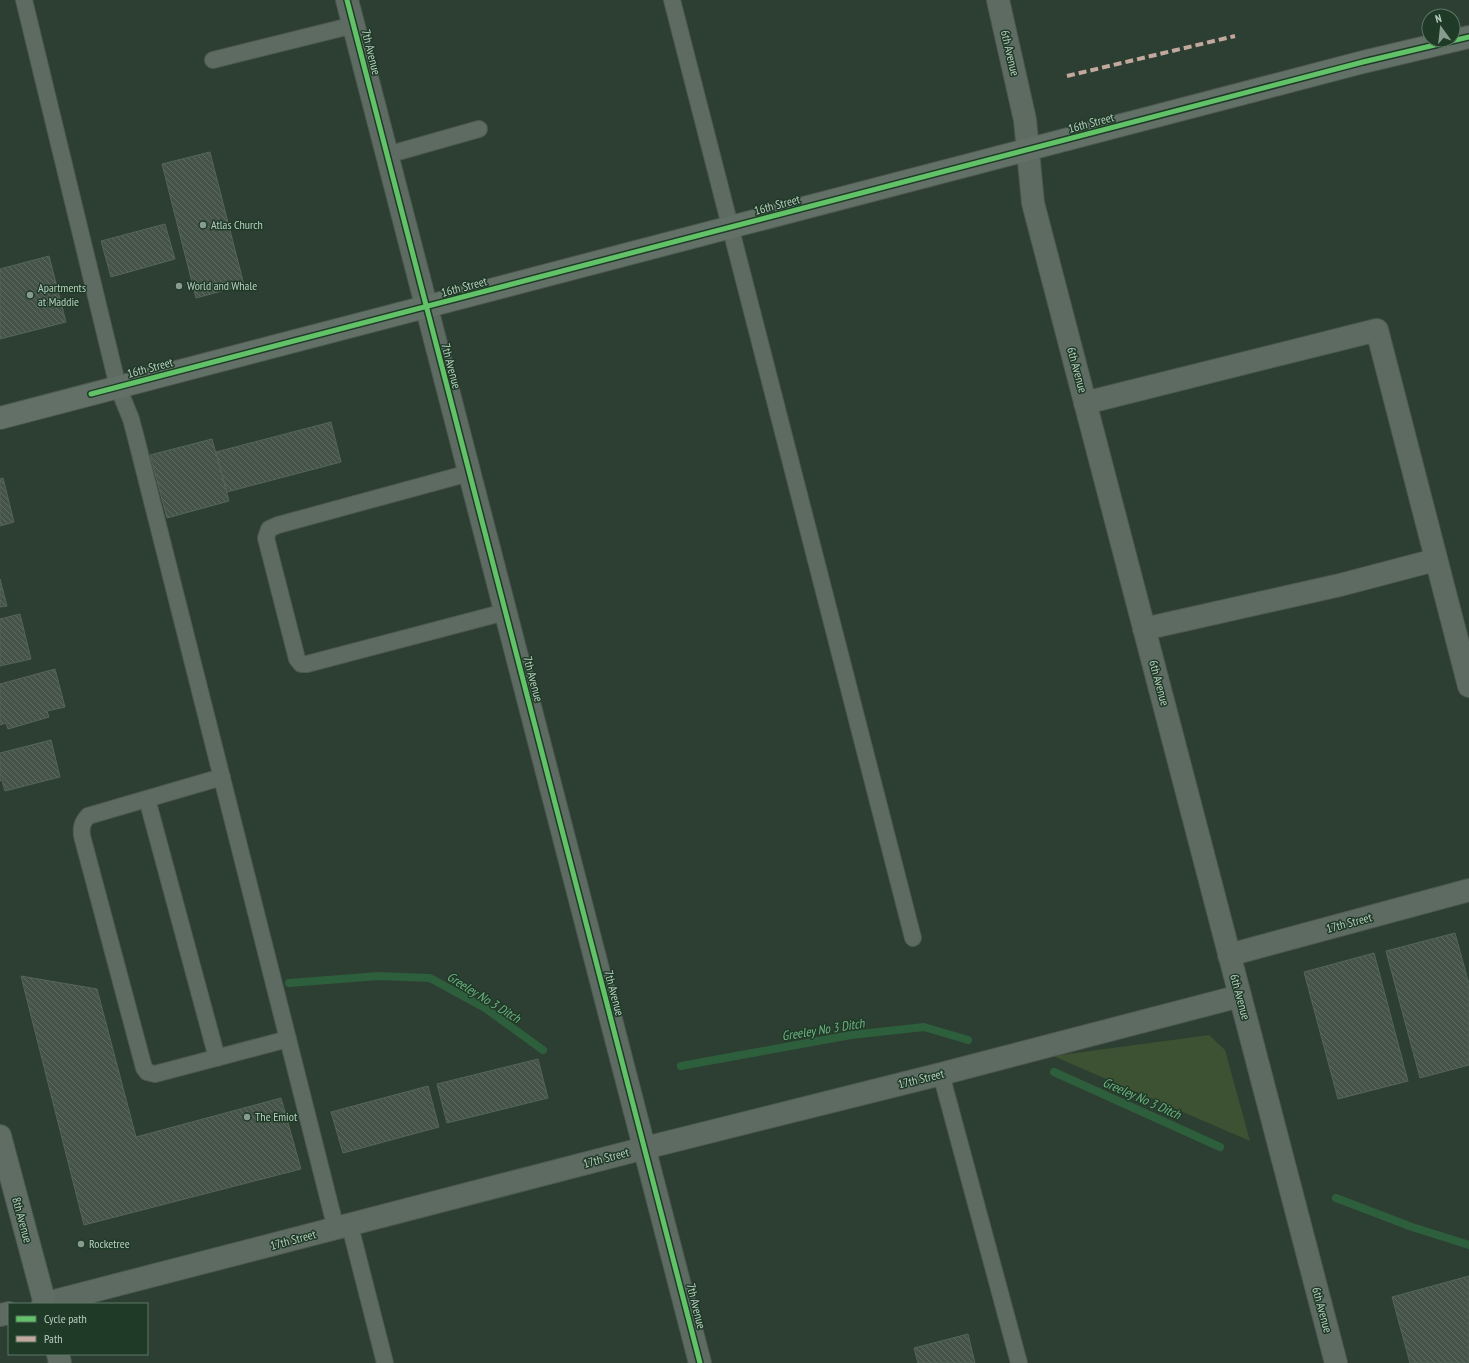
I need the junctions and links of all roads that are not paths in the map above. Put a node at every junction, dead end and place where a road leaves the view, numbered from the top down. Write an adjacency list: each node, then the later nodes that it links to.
1 (24, 0): 13 (lane)
2 (347, 0): 5 (street, 7th Avenue)
3 (672, 0): 11 (lane)
4 (998, 0): 9 (street, 6th Avenue)
5 (354, 25): 7 (lane); 10 (street, 7th Avenue)
6 (1469, 37): 9 (main road, 16th Street)
7 (213, 60)
8 (479, 129): 10 (lane)
9 (1028, 150): 11 (main road, 16th Street); 14 (street, 6th Avenue)
10 (387, 155): 12 (street, 7th Avenue)
11 (731, 227): 12 (main road, 16th Street); 24 (lane)
12 (426, 307): 13 (main road, 16th Street); 16 (street, 7th Avenue)
13 (118, 387): 15 (main road, 16th Street); 21 (lane)
14 (1085, 403): 17 (street); 19 (street, 6th Avenue)
15 (0, 418)
16 (469, 472): 18 (street, 7th Avenue); 18 (lane)
17 (1435, 560): 19 (street); 20 (street)
18 (505, 612): 31 (street, 7th Avenue)
19 (1144, 629): 25 (street, 6th Avenue)
20 (1469, 686)
21 (222, 778): 22 (lane); 27 (lane)
22 (147, 799): 28 (lane); 28 (lane)
23 (1469, 890): 25 (street, 17th Street)
24 (913, 938)
25 (1229, 955): 26 (street, 6th Avenue)
26 (1240, 996): 29 (street, 17th Street); 39 (street, 6th Avenue)
27 (288, 1039): 28 (lane); 33 (lane)
28 (217, 1058)
29 (941, 1074): 31 (street, 17th Street); 38 (lane)
30 (0, 1136): 32 (main road, 8th Avenue)
31 (645, 1148): 33 (street, 17th Street); 37 (street, 7th Avenue)
32 (3, 1161): 34 (main road, 8th Avenue)
33 (343, 1227): 35 (street, 17th Street); 36 (lane)
34 (44, 1303)
35 (48, 1303)
36 (385, 1363)
37 (700, 1363)
38 (1019, 1363)
39 (1336, 1363)

